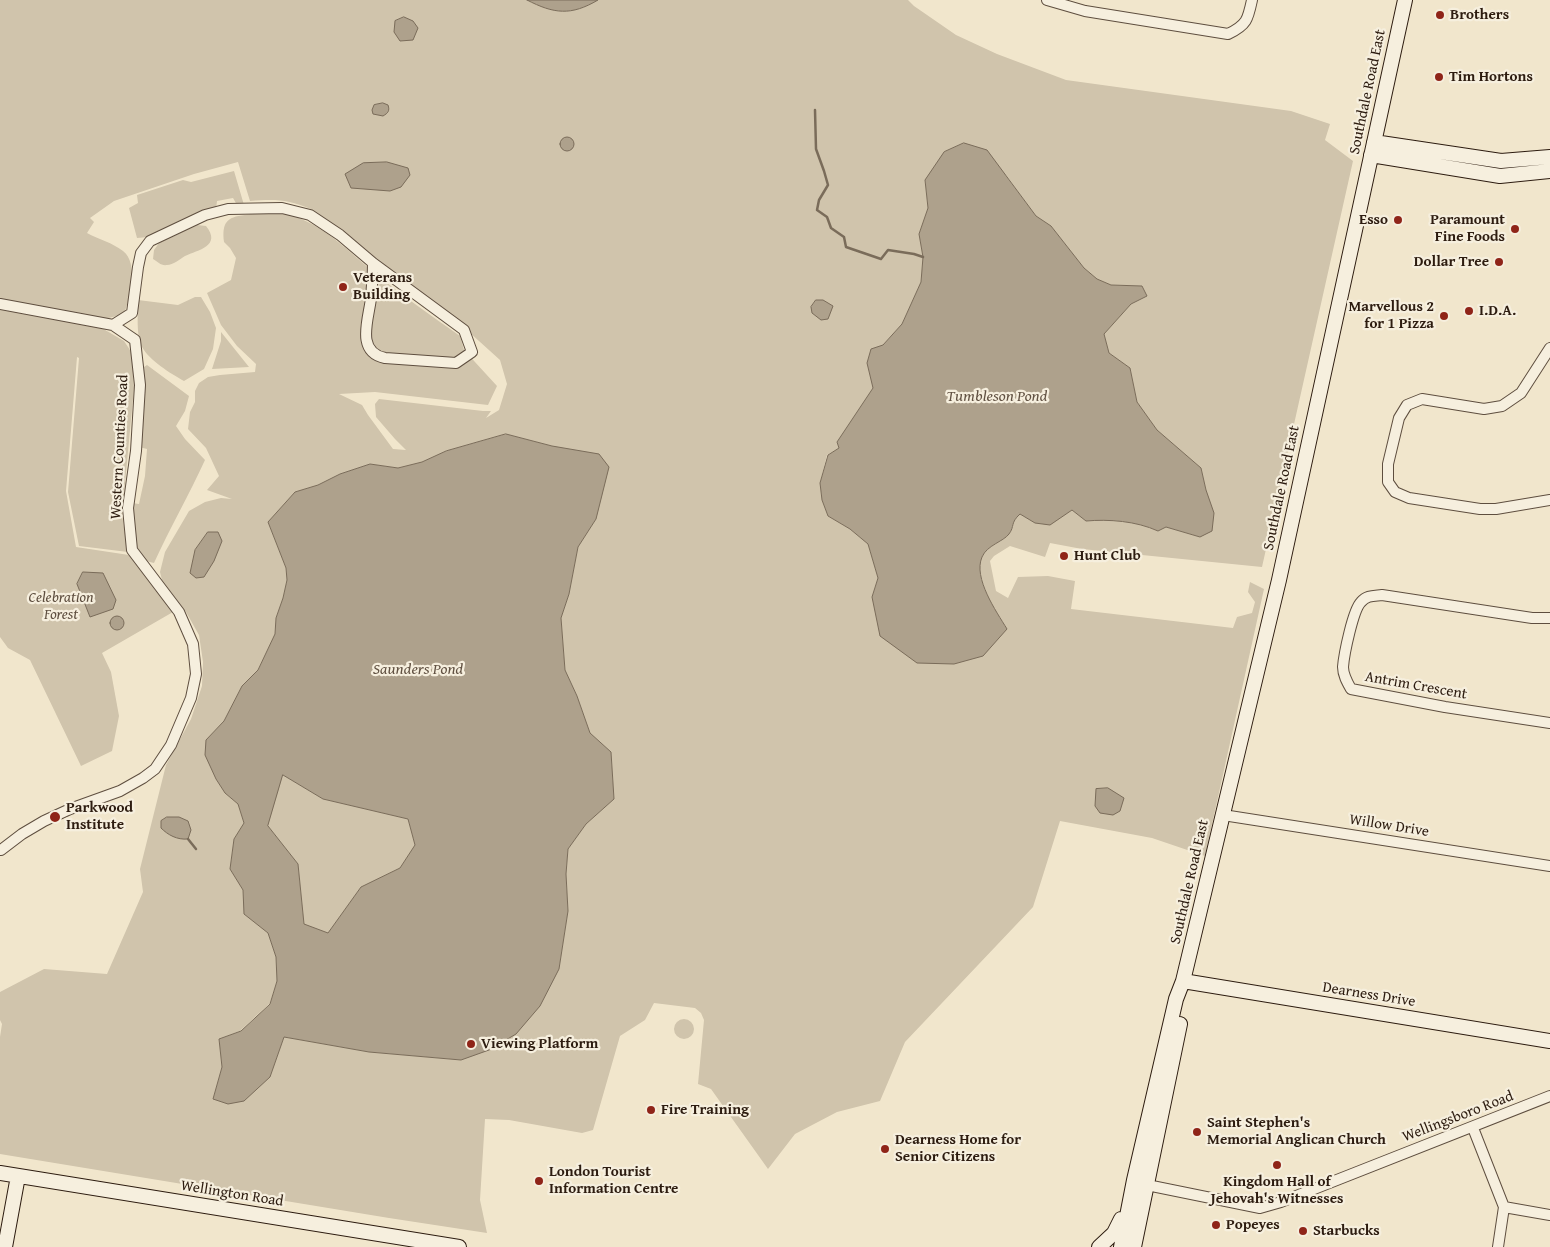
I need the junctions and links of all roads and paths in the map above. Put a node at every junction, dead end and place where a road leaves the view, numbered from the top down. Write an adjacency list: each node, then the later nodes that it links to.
1 (1047, 0): 2 (street)
2 (1252, 0)
3 (1405, 0): 4 (main road, Southdale Road East)
4 (1372, 149): 5 (main road); 6 (main road); 14 (main road, Southdale Road East)
5 (1550, 157)
6 (1550, 171)
7 (373, 263): 7 (street); 9 (street)
8 (0, 304): 9 (street, Western Counties Road)
9 (114, 325): 15 (street, Western Counties Road)
10 (1550, 348): 11 (street)
11 (1550, 500)
12 (1550, 618): 13 (street, Antrim Crescent)
13 (1550, 723)
14 (1223, 815): 16 (street, Willow Drive); 17 (main road, Southdale Road East)
15 (1, 850)
16 (1550, 866)
17 (1183, 981): 18 (main road, Dearness Drive); 23 (main road, Southdale Road East); 24 (main road, Southdale Road East)
18 (1550, 1041)
19 (1550, 1096): 20 (street, Wellingsboro Road)
20 (1473, 1128): 23 (street, Wellingsboro Road); 25 (street)
21 (0, 1173): 22 (main road, Wellington Road)
22 (18, 1176): 27 (main road); 28 (main road, Wellington Road)
23 (1146, 1185): 31 (main road, Southdale Road East)
24 (1128, 1205): 29 (main road); 30 (main road, Southdale Road East)
25 (1504, 1207): 26 (street); 32 (street)
26 (1550, 1215)
27 (4, 1247)
28 (459, 1247)
29 (1099, 1247)
30 (1120, 1247)
31 (1134, 1247)
32 (1498, 1247)

